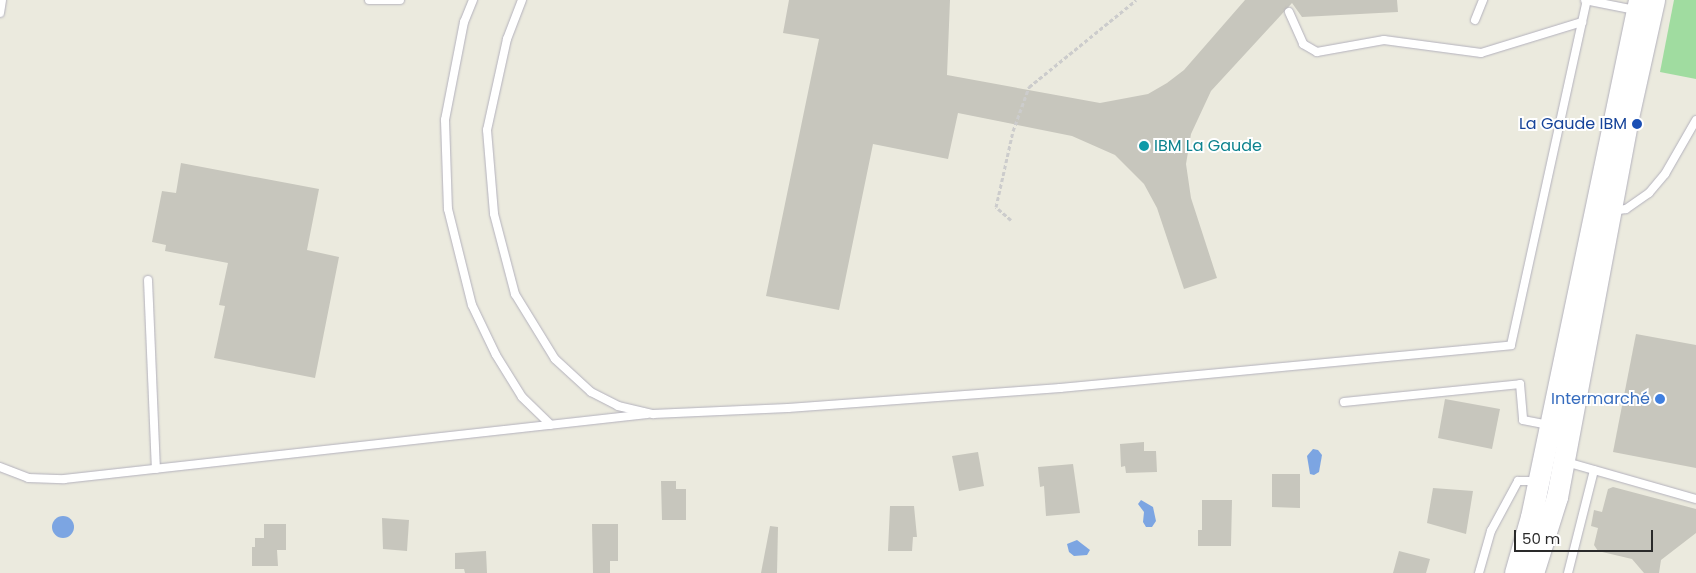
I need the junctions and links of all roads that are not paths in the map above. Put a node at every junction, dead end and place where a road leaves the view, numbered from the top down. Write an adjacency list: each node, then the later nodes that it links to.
1 (2, 0): 10 (lane)
2 (369, 0): 3 (lane)
3 (400, 0)
4 (473, 0): 20 (lane)
5 (522, 0): 19 (lane)
6 (1484, 0): 11 (lane)
7 (1586, 0): 8 (lane); 12 (lane)
8 (1643, 4): 14 (main road); 15 (main road)
9 (1289, 12): 12 (lane)
10 (0, 13)
11 (1476, 20)
12 (1582, 22): 19 (lane)
13 (1696, 120): 15 (lane)
14 (1608, 140): 15 (lane); 17 (main road)
15 (1612, 211): 17 (lane); 22 (main road)
16 (148, 280): 24 (lane)
17 (1579, 285): 21 (main road)
18 (1344, 402): 21 (lane)
19 (653, 414): 20 (lane)
20 (551, 425): 24 (lane)
21 (1554, 425): 26 (main road)
22 (1560, 456): 25 (lane); 26 (lane); 30 (main road)
23 (0, 467): 24 (lane)
24 (156, 469)
25 (1594, 470): 27 (lane); 31 (lane)
26 (1537, 481): 28 (lane); 29 (main road)
27 (1696, 499)
28 (1479, 573)
29 (1515, 573)
30 (1533, 573)
31 (1568, 573)

